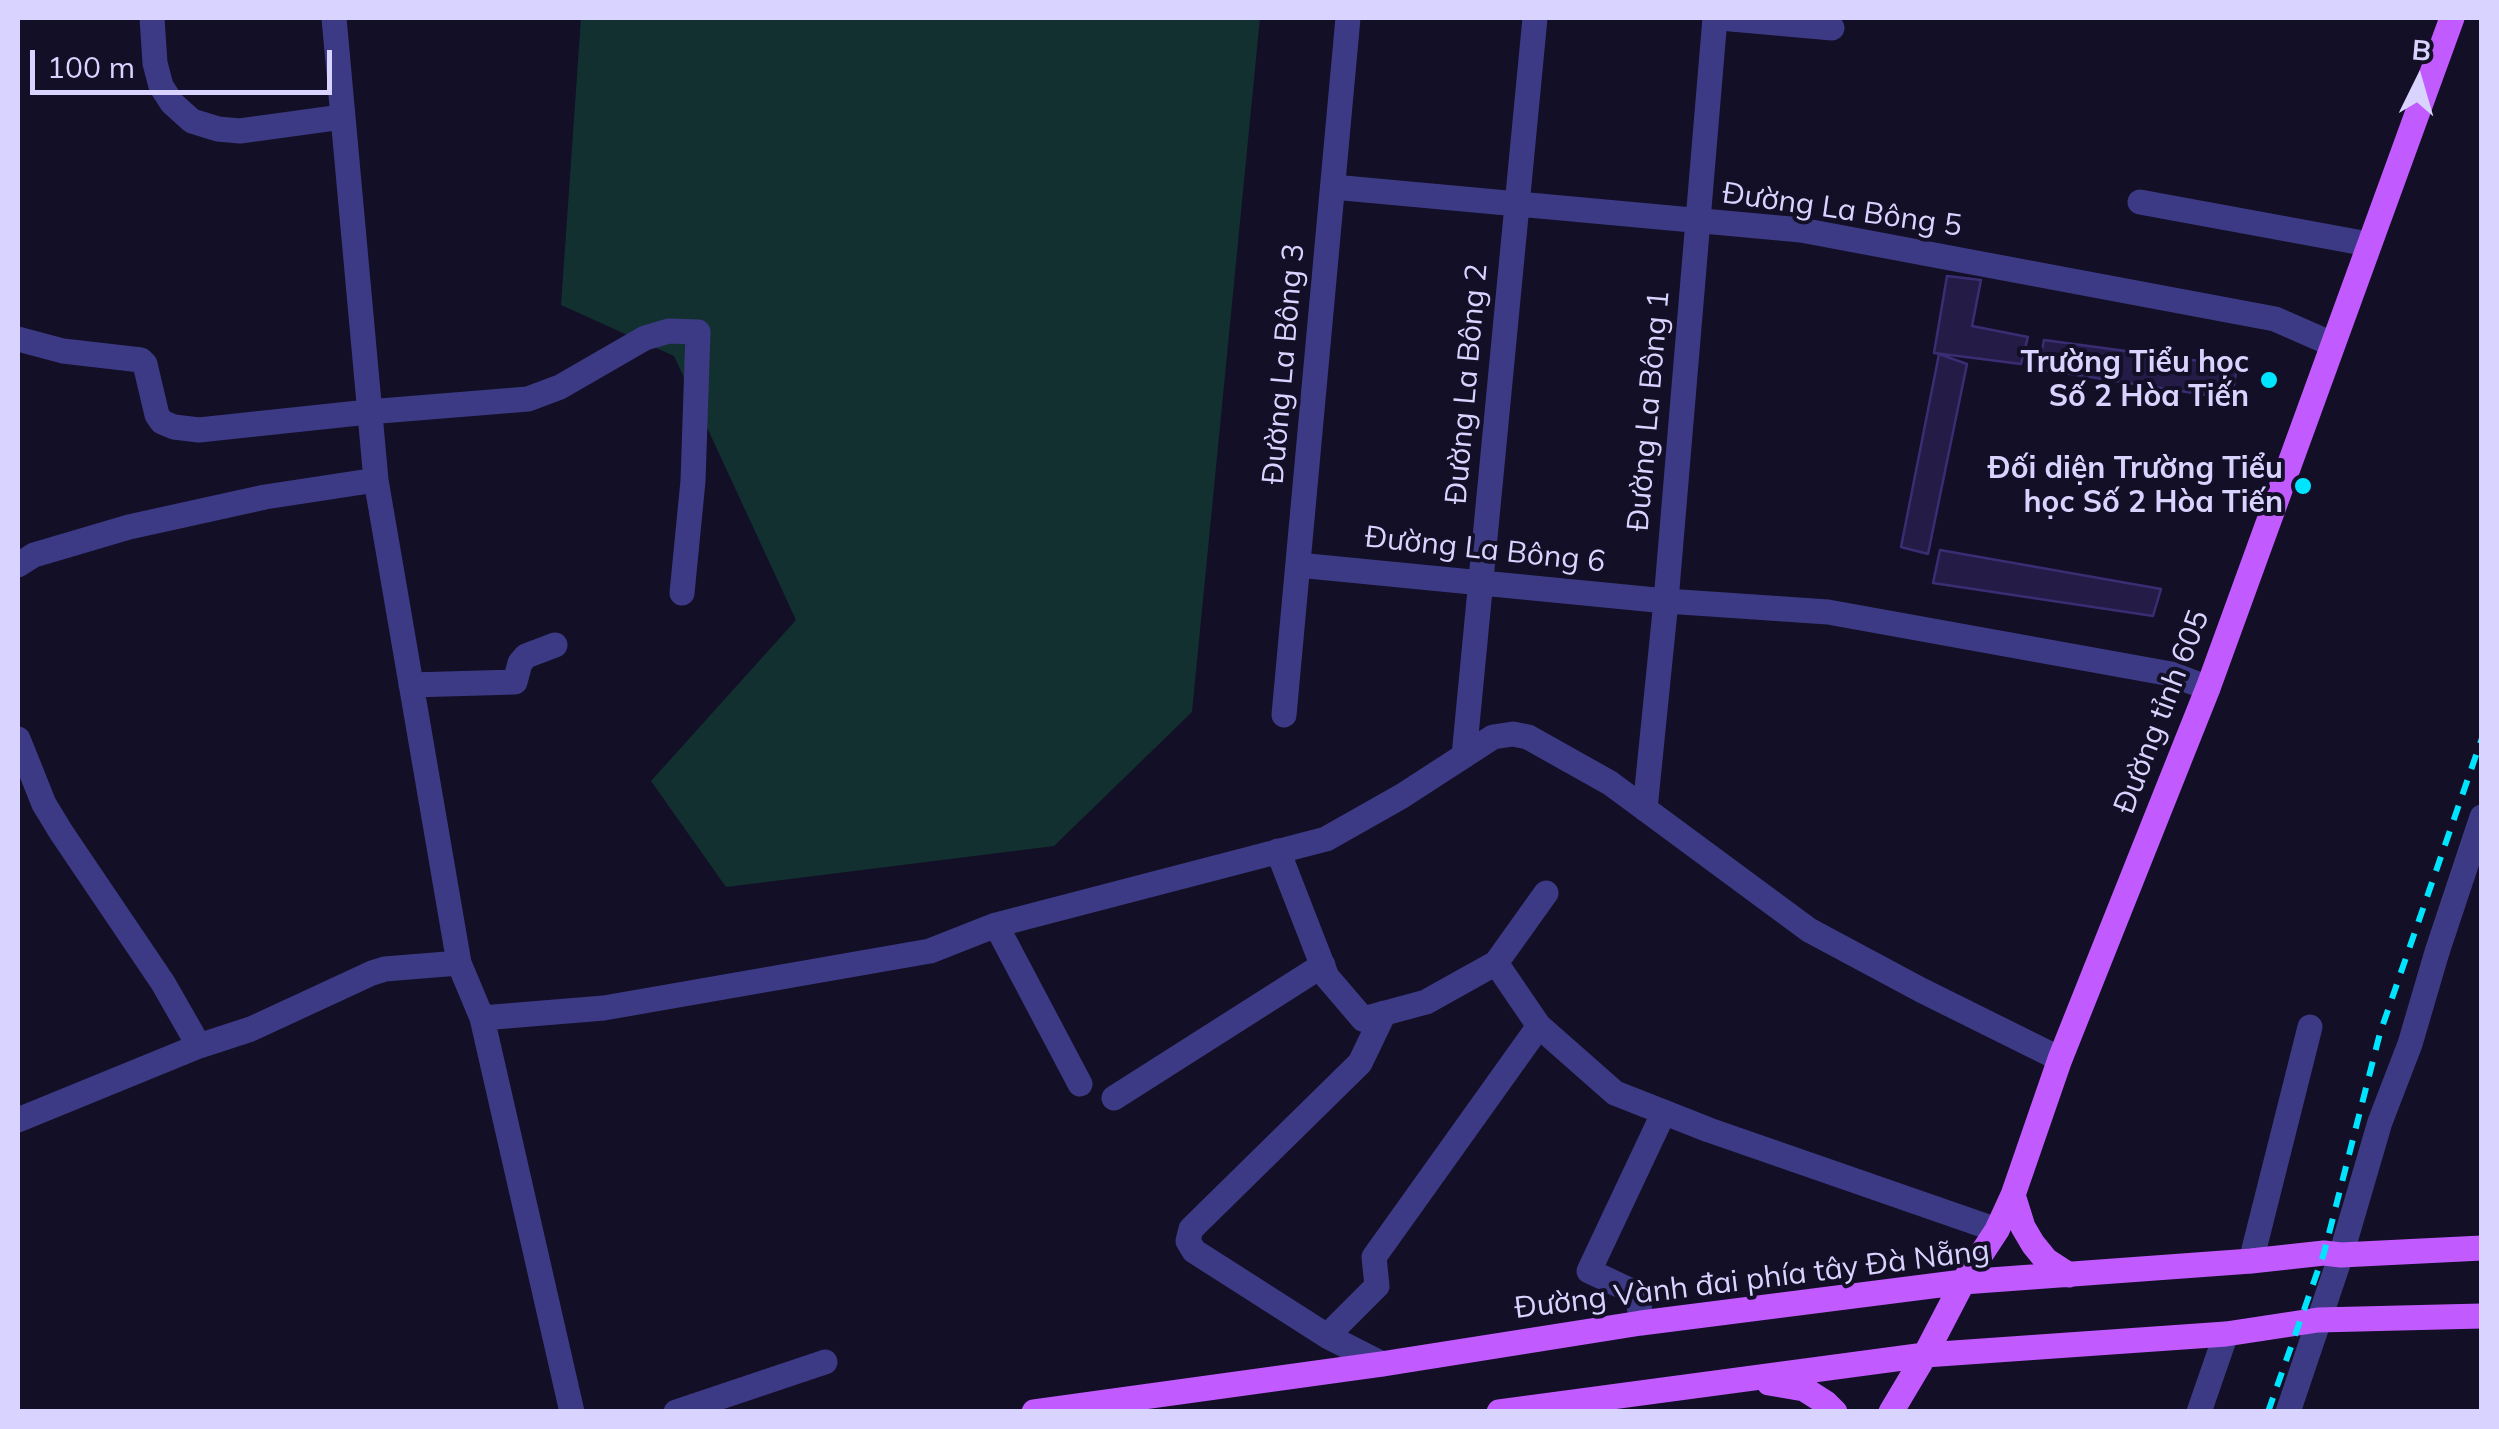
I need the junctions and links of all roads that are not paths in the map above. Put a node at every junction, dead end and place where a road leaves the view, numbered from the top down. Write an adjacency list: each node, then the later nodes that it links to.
1 (152, 18): 8 (street)
2 (334, 18): 8 (street)
3 (1348, 18): 9 (street, Đường La Bông 3)
4 (1535, 18): 11 (street, Đường La Bông 2)
5 (1717, 18): 7 (street); 12 (street, Đường La Bông 1)
6 (2452, 18): 13 (main road, Đường tỉnh 605)
7 (1832, 28)
8 (342, 116): 16 (street)
9 (1333, 188): 11 (street, Đường La Bông 5); 19 (street, Đường La Bông 3)
10 (2140, 202): 13 (street)
11 (1517, 206): 12 (street, Đường La Bông 5); 20 (street, Đường La Bông 2)
12 (1698, 221): 15 (street, Đường La Bông 5); 22 (street, Đường La Bông 1)
13 (2368, 244): 15 (main road, Đường tỉnh 605)
14 (18, 339): 16 (street)
15 (2332, 344): 25 (main road, Đường tỉnh 605)
16 (368, 412): 17 (street); 21 (street)
17 (376, 480): 18 (street); 24 (street)
18 (18, 565)
19 (1298, 565): 20 (street, Đường La Bông 6); 26 (street, Đường La Bông 3)
20 (1481, 582): 22 (street, Đường La Bông 6); 28 (street, Đường La Bông 2)
21 (682, 593)
22 (1666, 601): 25 (street, Đường La Bông 6); 29 (street, Đường La Bông 1)
23 (556, 645): 24 (street)
24 (411, 684): 35 (street)
25 (2208, 688): 42 (main road, Đường tỉnh 605)
26 (1284, 716)
27 (18, 739): 41 (street)
28 (1464, 756): 29 (street); 31 (street)
29 (1645, 809): 42 (street)
30 (2482, 817): 50 (street)
31 (1278, 851): 33 (street); 36 (street)
32 (1546, 893): 34 (street)
33 (996, 924): 38 (street); 43 (street)
34 (1496, 963): 37 (street); 39 (street)
35 (459, 964): 38 (street); 41 (street)
36 (1323, 965): 37 (street); 44 (street)
37 (1384, 1014): 58 (street)
38 (482, 1018): 64 (street)
39 (1539, 1026): 45 (street); 58 (street)
40 (2310, 1027): 51 (street)
41 (199, 1046): 46 (street)
42 (2060, 1059): 47 (main road, Đường tỉnh 605)
43 (1080, 1084)
44 (1114, 1098)
45 (1664, 1112): 48 (street); 56 (street)
46 (18, 1120)
47 (2013, 1195): 48 (main road, Đường tỉnh 605); 52 (main road)
48 (1998, 1230): 53 (main road, Đường tỉnh 605)
49 (2482, 1248): 50 (main road, Đường Vành đai phía tây Đà Nẵng)
50 (2341, 1255): 51 (main road, Đường Vành đai phía tây Đà Nẵng); 55 (street)
51 (2250, 1261): 52 (main road, Đường Vành đai phía tây Đà Nẵng)
52 (2070, 1275): 53 (main road, Đường Vành đai phía tây Đà Nẵng)
53 (1964, 1282): 56 (main road, Đường Vành đai phía tây Đà Nẵng); 59 (main road, Đường tỉnh 605)
54 (2482, 1316): 55 (main road)
55 (2318, 1320): 57 (main road); 71 (street)
56 (1642, 1323): 61 (main road, Đường Vành đai phía tây Đà Nẵng)
57 (2226, 1334): 59 (main road); 70 (street)
58 (1328, 1336): 61 (street)
59 (1926, 1355): 62 (main road); 69 (main road, Đường tỉnh 605)
60 (825, 1362): 63 (street)
61 (1382, 1364): 66 (main road, Đường Vành đai phía tây Đà Nẵng)
62 (1744, 1378): 67 (main road); 68 (main road)
63 (716, 1405): 65 (street)
64 (572, 1412)
65 (676, 1412)
66 (1034, 1412)
67 (1499, 1412)
68 (1835, 1412)
69 (1891, 1412)
70 (2199, 1412)
71 (2288, 1412)

